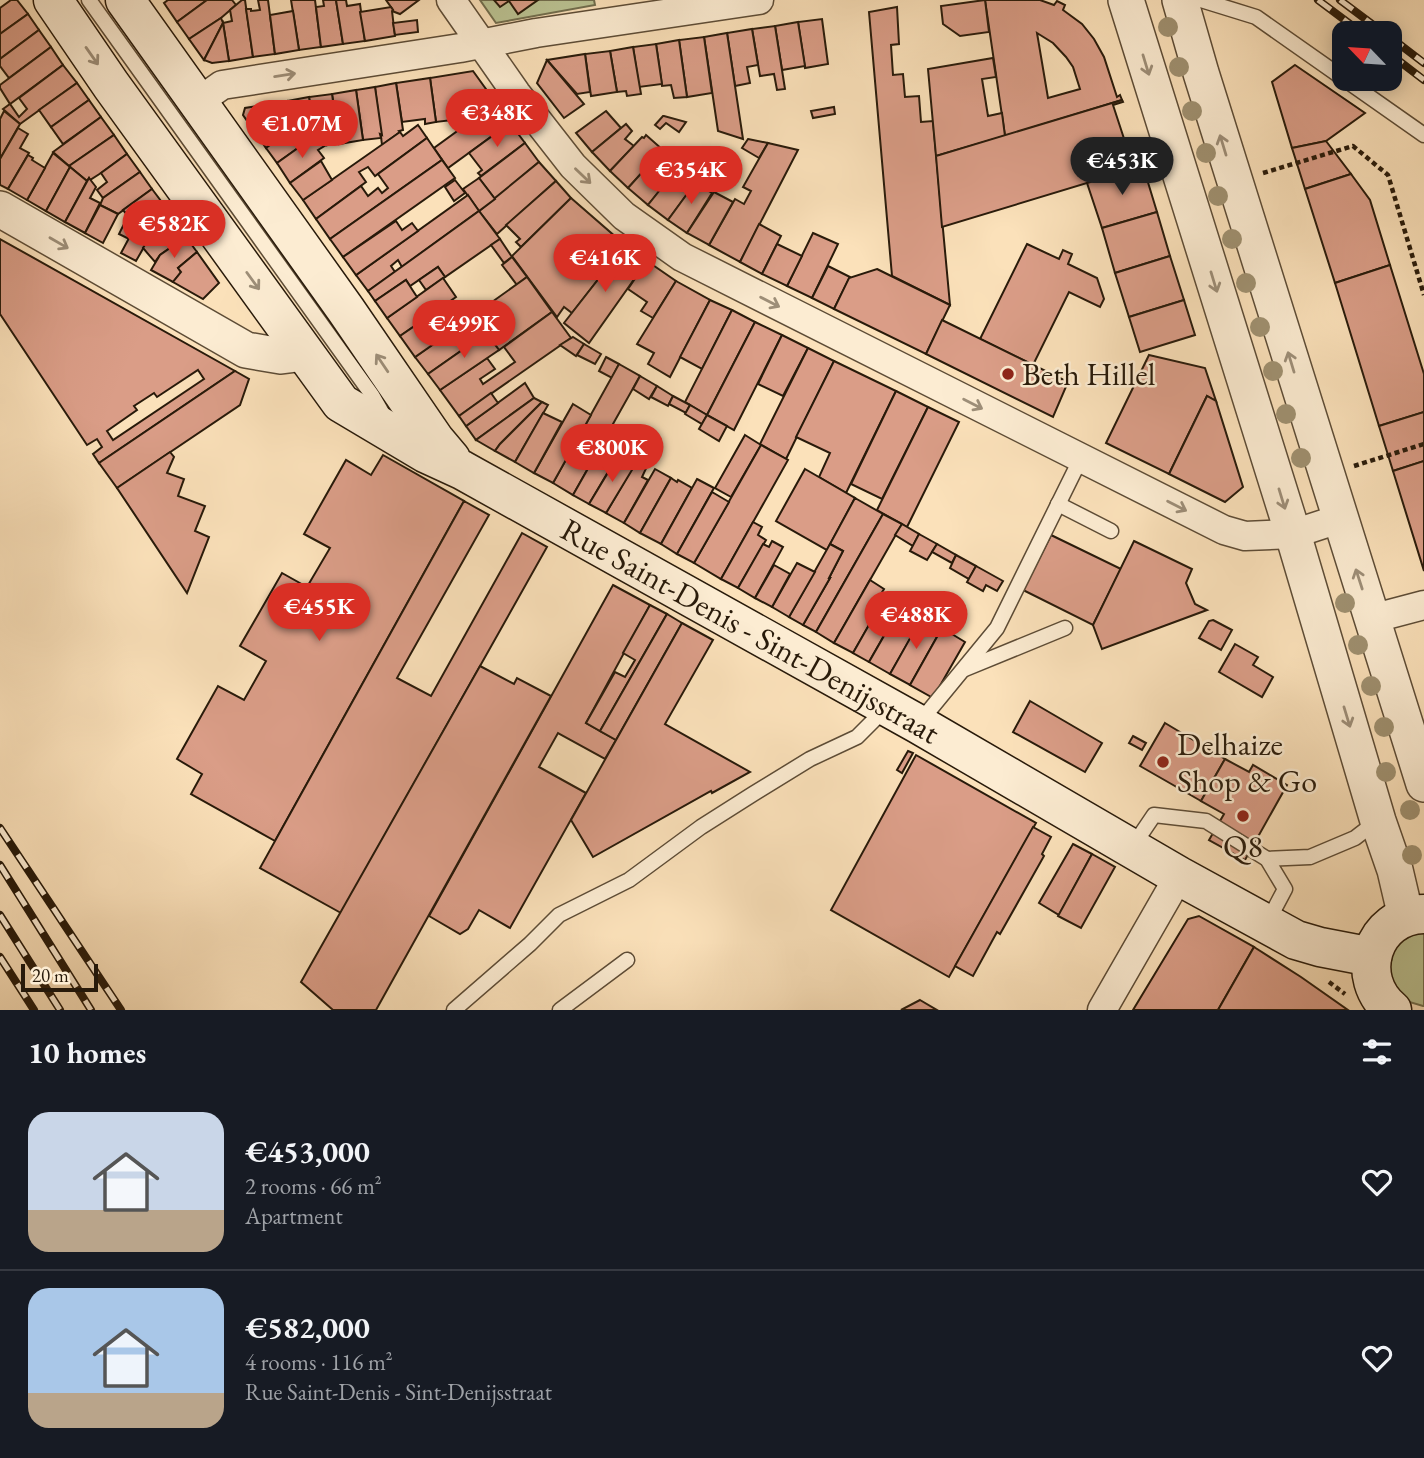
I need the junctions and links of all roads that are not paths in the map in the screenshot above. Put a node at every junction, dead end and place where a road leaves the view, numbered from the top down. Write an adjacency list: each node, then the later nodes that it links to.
1 (53, 0): 13 (main road, Rue Saint-Denis - Sint-Denijsstraat, one-way to 13)
2 (89, 0): 14 (lane)
3 (125, 0): 10 (main road)
4 (451, 0): 9 (street)
5 (759, 0): 9 (street)
6 (1126, 0): 22 (street, one-way to 22)
7 (1180, 0): 20 (street, one-way to 7)
8 (1201, 0): 11 (lane)
9 (482, 44): 10 (street, one-way to 9); 17 (street, one-way to 17)
10 (198, 102): 16 (main road, one-way to 10)
11 (1424, 135)
12 (0, 209): 13 (street, one-way to 13)
13 (305, 353): 15 (main road, Rue Saint-Denis - Sint-Denijsstraat)
14 (372, 394): 15 (lane); 16 (lane)
15 (395, 434): 18 (main road, Rue Saint-Denis - Sint-Denijsstraat)
16 (435, 440): 18 (main road)
17 (1081, 458): 19 (lane); 22 (street, one-way to 22)
18 (462, 470): 27 (main road, Rue Saint-Denis - Sint-Denijsstraat)
19 (1059, 504): 21 (lane); 26 (lane)
20 (1339, 519): 22 (street); 24 (street, one-way to 20)
21 (1111, 531)
22 (1293, 534): 29 (street, one-way to 29)
23 (1424, 605): 24 (street)
24 (1371, 619): 28 (street)
25 (1065, 628): 26 (lane)
26 (964, 669): 27 (lane)
27 (903, 716): 30 (main road, Rue Saint-Denis - Sint-Denijsstraat); 37 (lane)
28 (1424, 784)
29 (1378, 821): 31 (lane); 33 (street)
30 (1131, 848): 31 (lane); 32 (main road, Rue Saint-Denis - Sint-Denijsstraat)
31 (1267, 859): 34 (lane)
32 (1179, 876): 34 (main road, Rue Saint-Denis - Sint-Denijsstraat); 39 (street)
33 (1415, 915): 35 (main road)
34 (1267, 924): 35 (main road, Rue Saint-Denis - Sint-Denijsstraat)
35 (1372, 957): 40 (main road)
36 (627, 960): 38 (lane)
37 (454, 1010)
38 (560, 1010)
39 (1102, 1010)
40 (1392, 1010)

